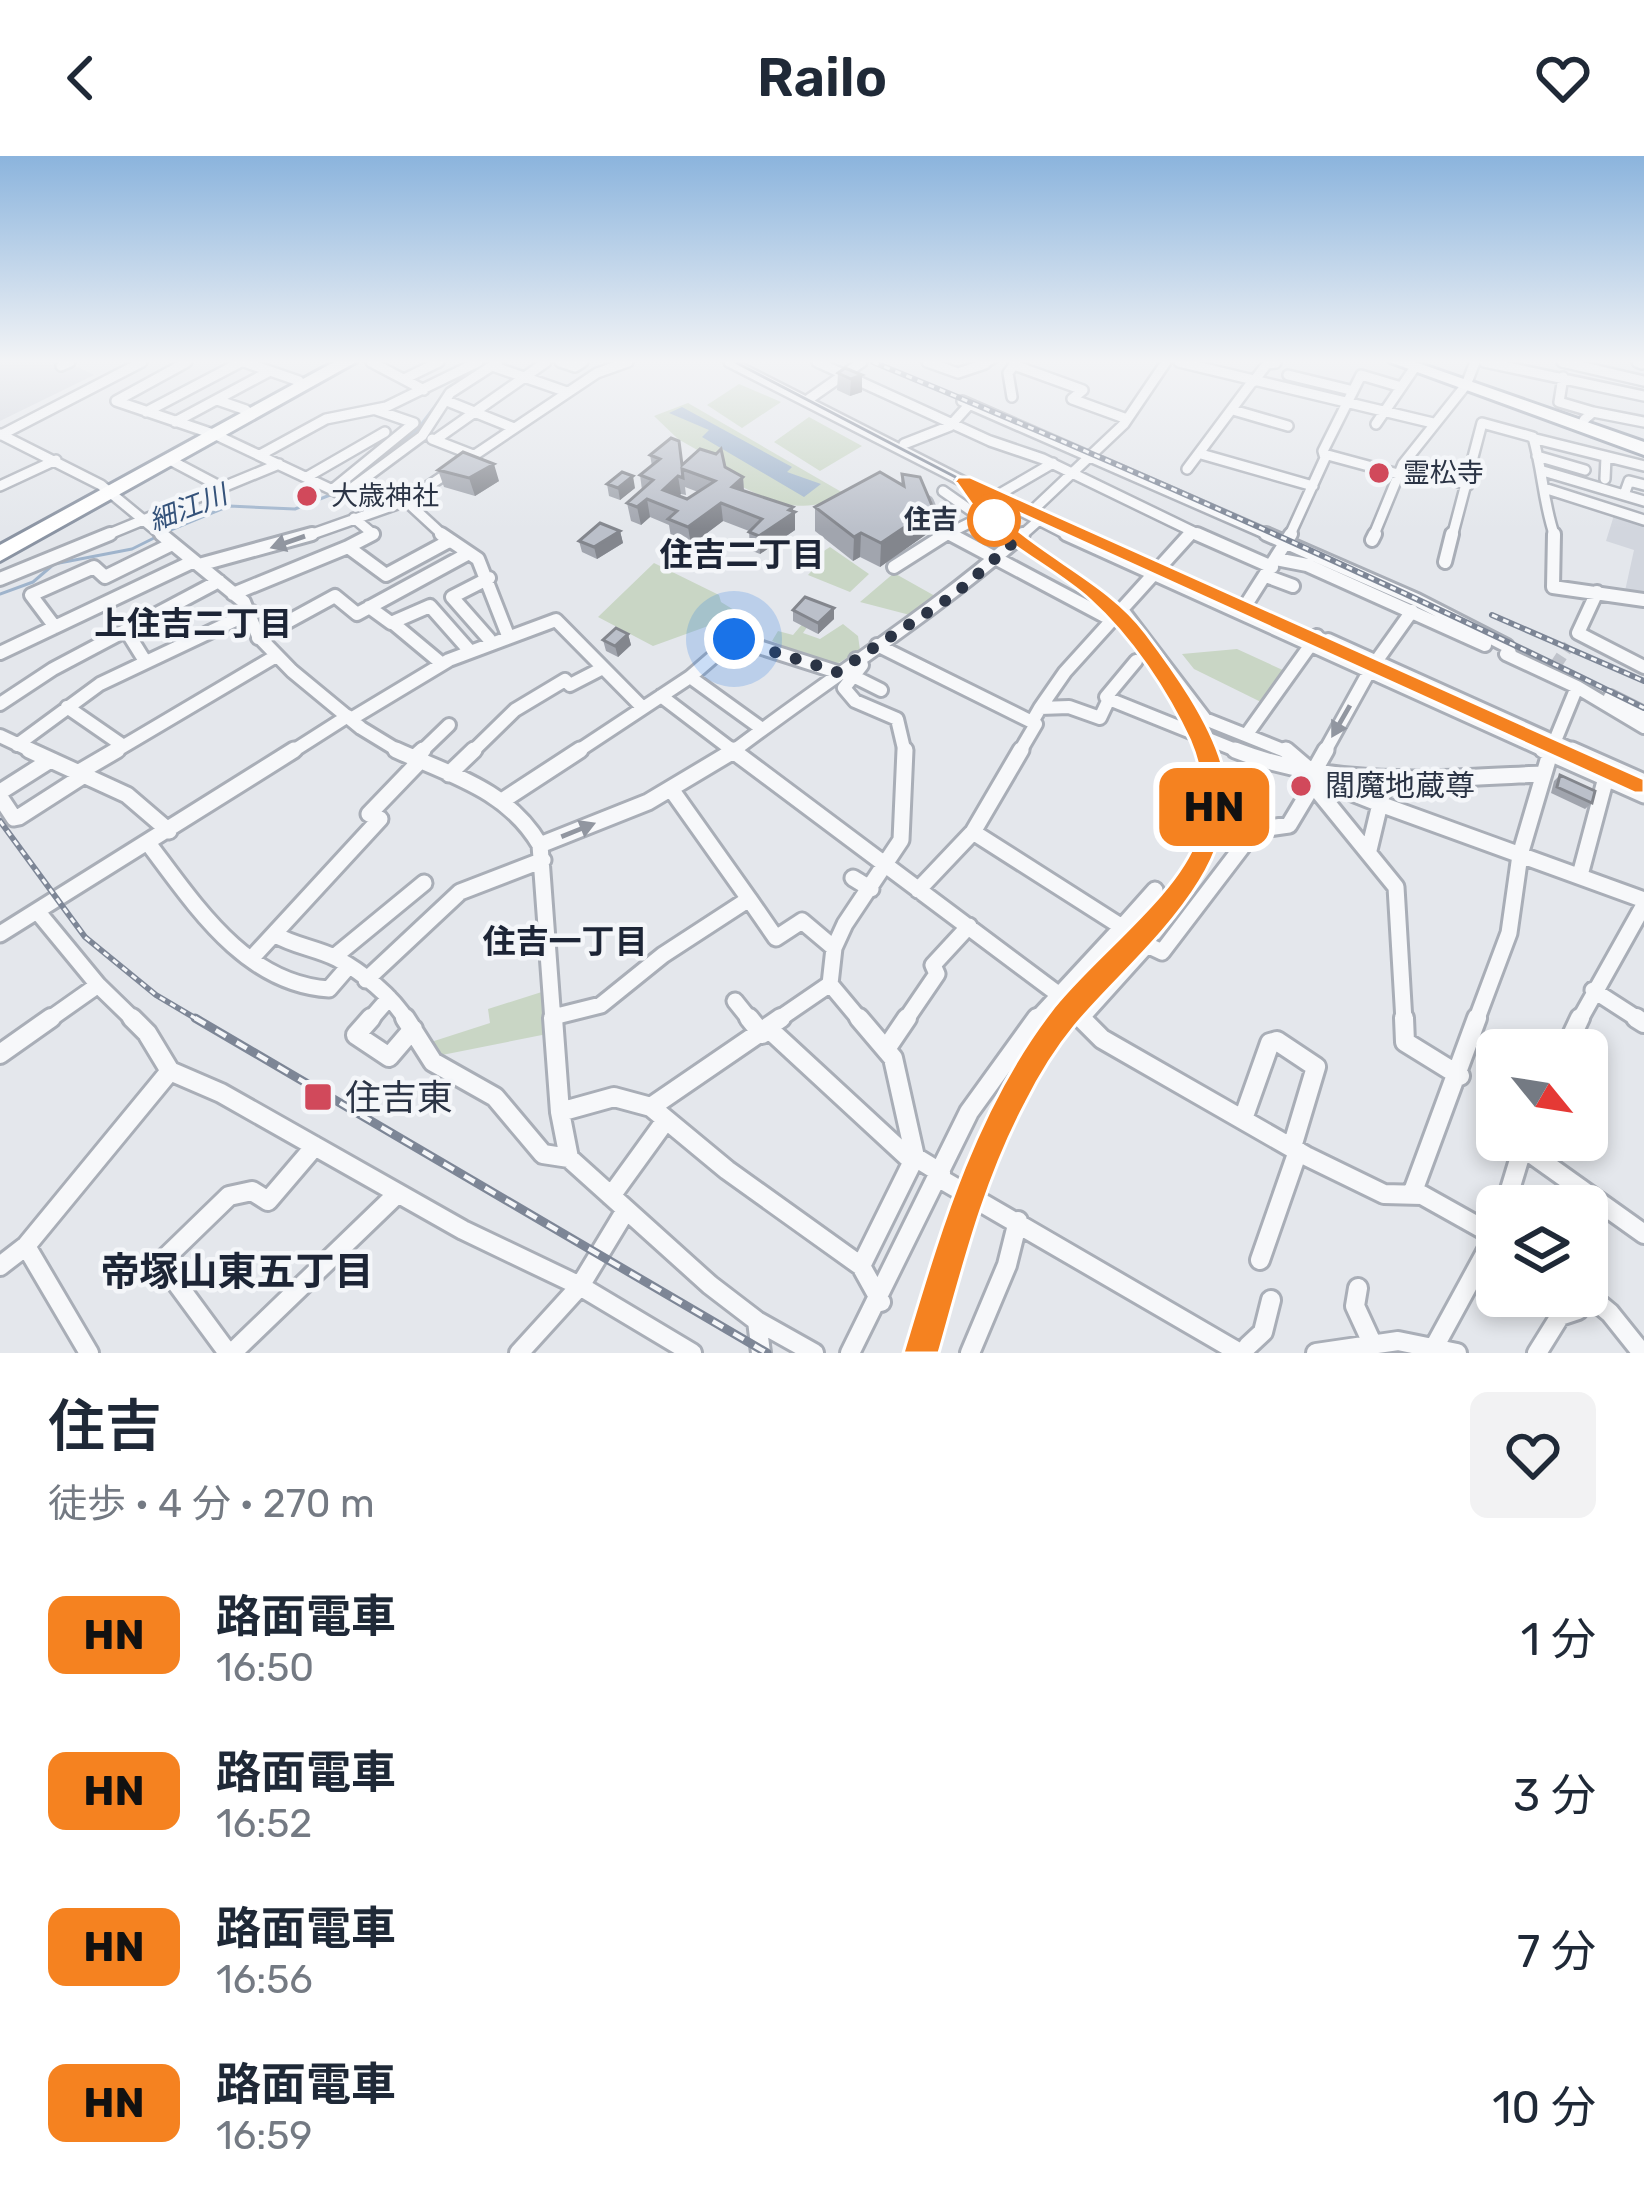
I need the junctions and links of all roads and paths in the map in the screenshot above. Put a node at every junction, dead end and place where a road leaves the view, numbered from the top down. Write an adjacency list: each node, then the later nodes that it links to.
1 (33, 418): 39 (street)
2 (163, 418): 29 (street)
3 (183, 418): 29 (street)
4 (234, 418): 38 (highway)
5 (241, 418): 38 (highway)
6 (331, 418): 36 (street)
7 (399, 418): 71 (street)
8 (434, 418): 40 (street)
9 (465, 418): 43 (street)
10 (490, 418): 35 (street)
11 (529, 418): 35 (street)
12 (852, 418): 77 (street)
13 (854, 418): 44 (street)
14 (940, 418): 32 (street)
15 (956, 418): 32 (street)
16 (1001, 418): 50 (street)
17 (1124, 418): 28 (street)
18 (1226, 418): 46 (street)
19 (1260, 418): 34 (street)
20 (1339, 418): 47 (street)
21 (1380, 418): 33 (street)
22 (1415, 418): 31 (street)
23 (1437, 418): 31 (street)
24 (1549, 418): 42 (street)
25 (1575, 418): 45 (highway)
26 (1592, 418): 45 (highway)
27 (1606, 418): 30 (street)
28 (1127, 419): 50 (street)
29 (175, 422): 38 (street)
30 (1644, 422)
31 (1433, 423): 59 (street)
32 (952, 424): 44 (street); 55 (street)
33 (1376, 424)
34 (1288, 426)
35 (514, 428): 49 (street)
36 (309, 429): 41 (street); 48 (street)
37 (385, 433): 63 (street)
38 (210, 434): 48 (street); 54 (highway); 72 (highway)
39 (0, 435): 53 (street)
40 (422, 436): 43 (street); 71 (street)
41 (330, 437)
42 (1532, 437): 51 (street); 52 (street); 66 (street)
43 (435, 440): 49 (street)
44 (904, 444): 77 (street)
45 (1644, 446)
46 (1201, 454): 58 (street); 68 (street)
47 (1324, 454): 59 (street); 68 (street)
48 (260, 455): 56 (street)
49 (473, 455): 76 (street)
50 (1092, 456): 62 (street); 90 (street)
51 (1537, 457): 60 (street); 61 (street)
52 (1606, 457): 57 (street); 64 (street)
53 (56, 460): 65 (street); 72 (street)
54 (170, 460): 69 (street); 72 (highway)
55 (1053, 463): 62 (street); 77 (street)
56 (279, 464): 63 (street); 69 (street)
57 (1644, 466)
58 (1187, 469)
59 (1400, 469): 66 (street); 88 (street)
60 (1585, 470)
61 (1543, 471): 70 (street); 75 (street)
62 (1074, 473): 80 (street); 85 (street)
63 (307, 477): 71 (street)
64 (1605, 479)
65 (4, 481)
66 (1468, 485): 95 (street)
67 (1644, 485): 75 (street)
68 (1313, 486): 90 (street)
69 (223, 488): 84 (street)
70 (1544, 488): 83 (street); 105 (street)
71 (337, 490): 79 (street)
72 (107, 491): 84 (street); 91 (highway)
73 (924, 491): 86 (street)
74 (943, 491): 81 (street)
75 (1624, 495): 78 (street)
76 (406, 501): 79 (street); 89 (street)
77 (1001, 501): 80 (street); 81 (street)
78 (1644, 501)
79 (373, 509): 82 (street)
80 (1036, 515): 94 (street); 98 (street)
81 (980, 517): 86 (street)
82 (354, 518): 92 (street); 96 (street, one-way to 96)
83 (1644, 520)
84 (142, 521): 87 (street); 100 (street)
85 (1192, 532): 98 (street); 99 (street)
86 (948, 533): 94 (street); 97 (street)
87 (162, 538): 96 (street); 115 (street)
88 (1372, 540)
89 (449, 541): 92 (street); 93 (street)
90 (1284, 541): 99 (street); 125 (street)
91 (5, 545)
92 (348, 548): 106 (street)
93 (470, 553): 101 (street); 109 (street)
94 (997, 558): 113 (street); 121 (street)
95 (1445, 562)
96 (196, 563): 102 (street); 115 (street)
97 (894, 567)
98 (1158, 568): 110 (street); 113 (street)
99 (1271, 568): 103 (street); 104 (street); 110 (street)
100 (0, 578)
101 (489, 578): 117 (street); 119 (street)
102 (219, 580): 106 (street); 116 (street)
103 (1293, 586)
104 (1366, 591): 108 (street); 111 (street)
105 (1597, 592): 107 (street); 130 (street)
106 (233, 594): 112 (street)
107 (1644, 600)
108 (1356, 604)
109 (369, 607): 114 (street); 118 (street)
110 (1245, 608): 120 (street)
111 (1412, 611): 125 (street); 129 (street)
112 (252, 612): 118 (street); 127 (street)
113 (1117, 615): 142 (street); 147 (street)
114 (393, 623): 122 (street); 128 (street)
115 (55, 627): 123 (street)
116 (127, 632): 127 (street); 138 (street)
117 (506, 633): 119 (street); 131 (street)
118 (258, 638): 124 (street)
119 (489, 639): 122 (street)
120 (1315, 639): 129 (street); 147 (street)
121 (878, 644): 132 (street); 142 (street)
122 (468, 650): 128 (street)
123 (0, 652)
124 (276, 656): 143 (street); 150 (street)
125 (1510, 656): 134 (street)
126 (1136, 661): 137 (street)
127 (145, 662): 139 (street)
128 (442, 663): 143 (street)
129 (1373, 666): 151 (street); 159 (street, one-way to 159)
130 (1644, 667)
131 (601, 669): 140 (street); 157 (street)
132 (849, 669): 133 (street); 135 (street); 146 (street); 173 (street)
133 (690, 676): 136 (street); 146 (street)
134 (1580, 689): 141 (street); 145 (street); 151 (street)
135 (881, 690)
136 (662, 696): 140 (street); 152 (street)
137 (1106, 698)
138 (0, 704)
139 (67, 707): 149 (street); 150 (street)
140 (644, 708): 165 (street)
141 (1644, 714)
142 (1036, 715): 159 (street); 168 (street)
143 (350, 717): 153 (street); 167 (street)
144 (449, 725): 153 (street)
145 (1644, 727)
146 (762, 729): 152 (street)
147 (1247, 734): 159 (street)
148 (0, 736): 149 (street)
149 (16, 745): 154 (street)
150 (122, 745): 156 (street)
151 (1552, 746): 155 (street); 158 (street)
152 (733, 752): 162 (street); 173 (street)
153 (416, 760): 157 (street); 186 (street)
154 (49, 761): 156 (street); 163 (street)
155 (1608, 772): 161 (street); 164 (street); 174 (street)
156 (83, 773): 163 (street); 167 (street)
157 (449, 774): 165 (street)
158 (1541, 774): 160 (street); 172 (street)
159 (1313, 779): 160 (street); 166 (street); 170 (street); 197 (street)
160 (1385, 782): 166 (street)
161 (1644, 782)
162 (671, 789): 171 (street, one-way to 162); 180 (street)
163 (0, 794)
164 (1644, 795)
165 (505, 799): 171 (street)
166 (1380, 804): 170 (street); 172 (street)
167 (169, 830): 169 (street)
168 (973, 832): 178 (street); 184 (street)
169 (148, 843): 182 (street); 188 (street)
170 (1369, 850): 206 (street)
171 (541, 852): 190 (street); 198 (street)
172 (1520, 855): 174 (street); 206 (street)
173 (887, 866): 177 (street); 178 (street)
174 (1580, 875): 181 (street)
175 (853, 878): 177 (street)
176 (424, 883): 189 (street)
177 (871, 889): 187 (street)
178 (918, 890): 183 (street)
179 (1155, 890): 184 (street)
180 (749, 899): 187 (street); 198 (street)
181 (1644, 903): 193 (street)
182 (37, 911): 185 (street); 192 (street)
183 (969, 926): 194 (street); 203 (street)
184 (1122, 927): 194 (street)
185 (0, 934)
186 (274, 934): 188 (street); 189 (street)
187 (834, 948): 191 (street)
188 (251, 959): 189 (street)
189 (341, 962): 190 (street)
190 (366, 980): 195 (street)
191 (830, 984): 202 (street); 203 (street)
192 (98, 985): 204 (street); 205 (street)
193 (1593, 990): 199 (street); 200 (street)
194 (1058, 994): 197 (street); 215 (street)
195 (389, 998): 201 (street); 201 (street)
196 (735, 1001): 202 (street)
197 (1083, 1016): 209 (street)
198 (554, 1017): 207 (street)
199 (1644, 1023)
200 (1575, 1029)
201 (412, 1030): 212 (street)
202 (765, 1032): 208 (street); 213 (street)
203 (886, 1048): 213 (street)
204 (0, 1054)
205 (170, 1071): 210 (street); 222 (street)
206 (1460, 1076): 217 (street)
207 (560, 1112): 208 (street); 212 (street)
208 (659, 1113): 218 (street); 225 (street)
209 (1243, 1119): 211 (street); 211 (street)
210 (315, 1146): 216 (street); 238 (street)
211 (1295, 1149): 217 (street); 223 (street)
212 (569, 1158): 218 (street)
213 (914, 1160): 215 (street); 225 (street)
214 (1547, 1161): 221 (street)
215 (940, 1176): 219 (street); 230 (street)
216 (398, 1194): 227 (street); 238 (street)
217 (1412, 1194): 220 (street)
218 (619, 1203): 227 (street); 233 (street)
219 (1018, 1221): 235 (street); 244 (street)
220 (1476, 1225)
221 (1644, 1234)
222 (26, 1246): 224 (street); 237 (street)
223 (1260, 1260)
224 (0, 1266)
225 (861, 1266): 230 (street)
226 (1476, 1272): 236 (street)
227 (580, 1286): 239 (street); 240 (street)
228 (1358, 1288): 234 (street)
229 (1271, 1300): 235 (street)
230 (881, 1302): 243 (street)
231 (1608, 1312): 248 (street)
232 (1559, 1317): 247 (street)
233 (757, 1321): 241 (street); 242 (street)
234 (1372, 1343): 236 (street); 245 (street)
235 (1246, 1349)
236 (1432, 1351): 246 (street)
237 (89, 1353)
238 (230, 1353)
239 (519, 1353)
240 (692, 1353)
241 (761, 1353)
242 (814, 1353)
243 (850, 1353)
244 (970, 1353)
245 (1316, 1353)
246 (1457, 1353)
247 (1537, 1353)
248 (1642, 1353)

